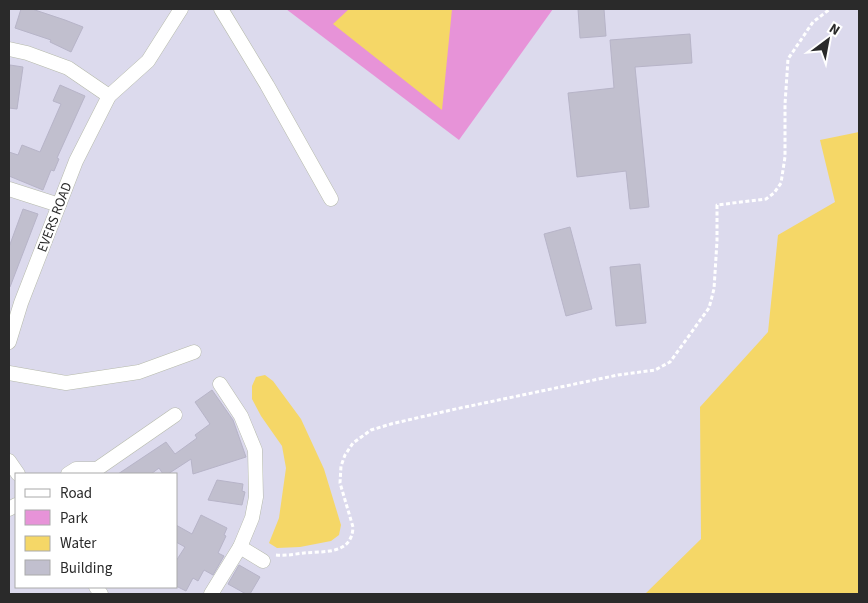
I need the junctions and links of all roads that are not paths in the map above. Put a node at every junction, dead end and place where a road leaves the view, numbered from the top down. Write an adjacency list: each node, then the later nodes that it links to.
1 (182, 9): 4 (street)
2 (220, 9): 6 (street)
3 (9, 50): 4 (street)
4 (109, 96): 7 (street, EVERS ROAD)
5 (9, 189): 7 (street)
6 (331, 199)
7 (59, 205): 8 (street, EVERS ROAD)
8 (9, 342)
9 (194, 352): 10 (street)
10 (9, 373)
11 (220, 384): 16 (street)
12 (175, 415): 15 (street)
13 (9, 461): 14 (street)
14 (17, 473)
15 (70, 473)
16 (240, 546): 17 (street); 18 (street)
17 (263, 561)
18 (211, 594)

